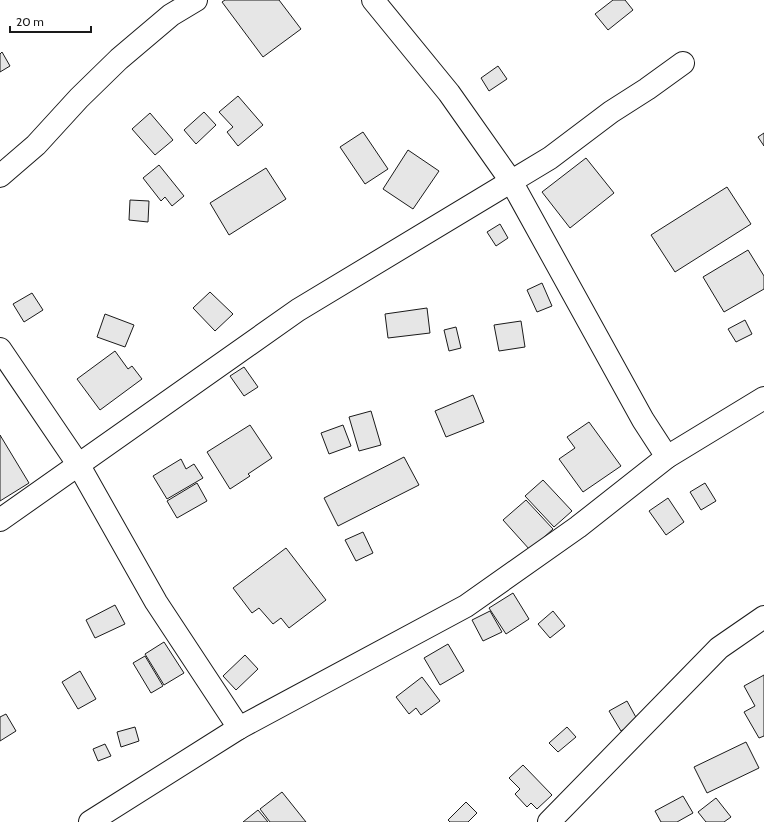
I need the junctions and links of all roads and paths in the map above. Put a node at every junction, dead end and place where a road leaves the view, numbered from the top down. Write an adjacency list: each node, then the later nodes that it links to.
1 (196, 0): 4 (street)
2 (376, 1): 5 (street)
3 (683, 63): 5 (street)
4 (0, 176)
5 (511, 181): 8 (street); 9 (street)
6 (0, 349): 9 (street)
7 (764, 398): 8 (street)
8 (667, 457): 12 (street)
9 (78, 464): 10 (street); 12 (street)
10 (0, 520)
11 (764, 617): 14 (street)
12 (239, 728): 13 (street)
13 (90, 822)
14 (549, 822)

